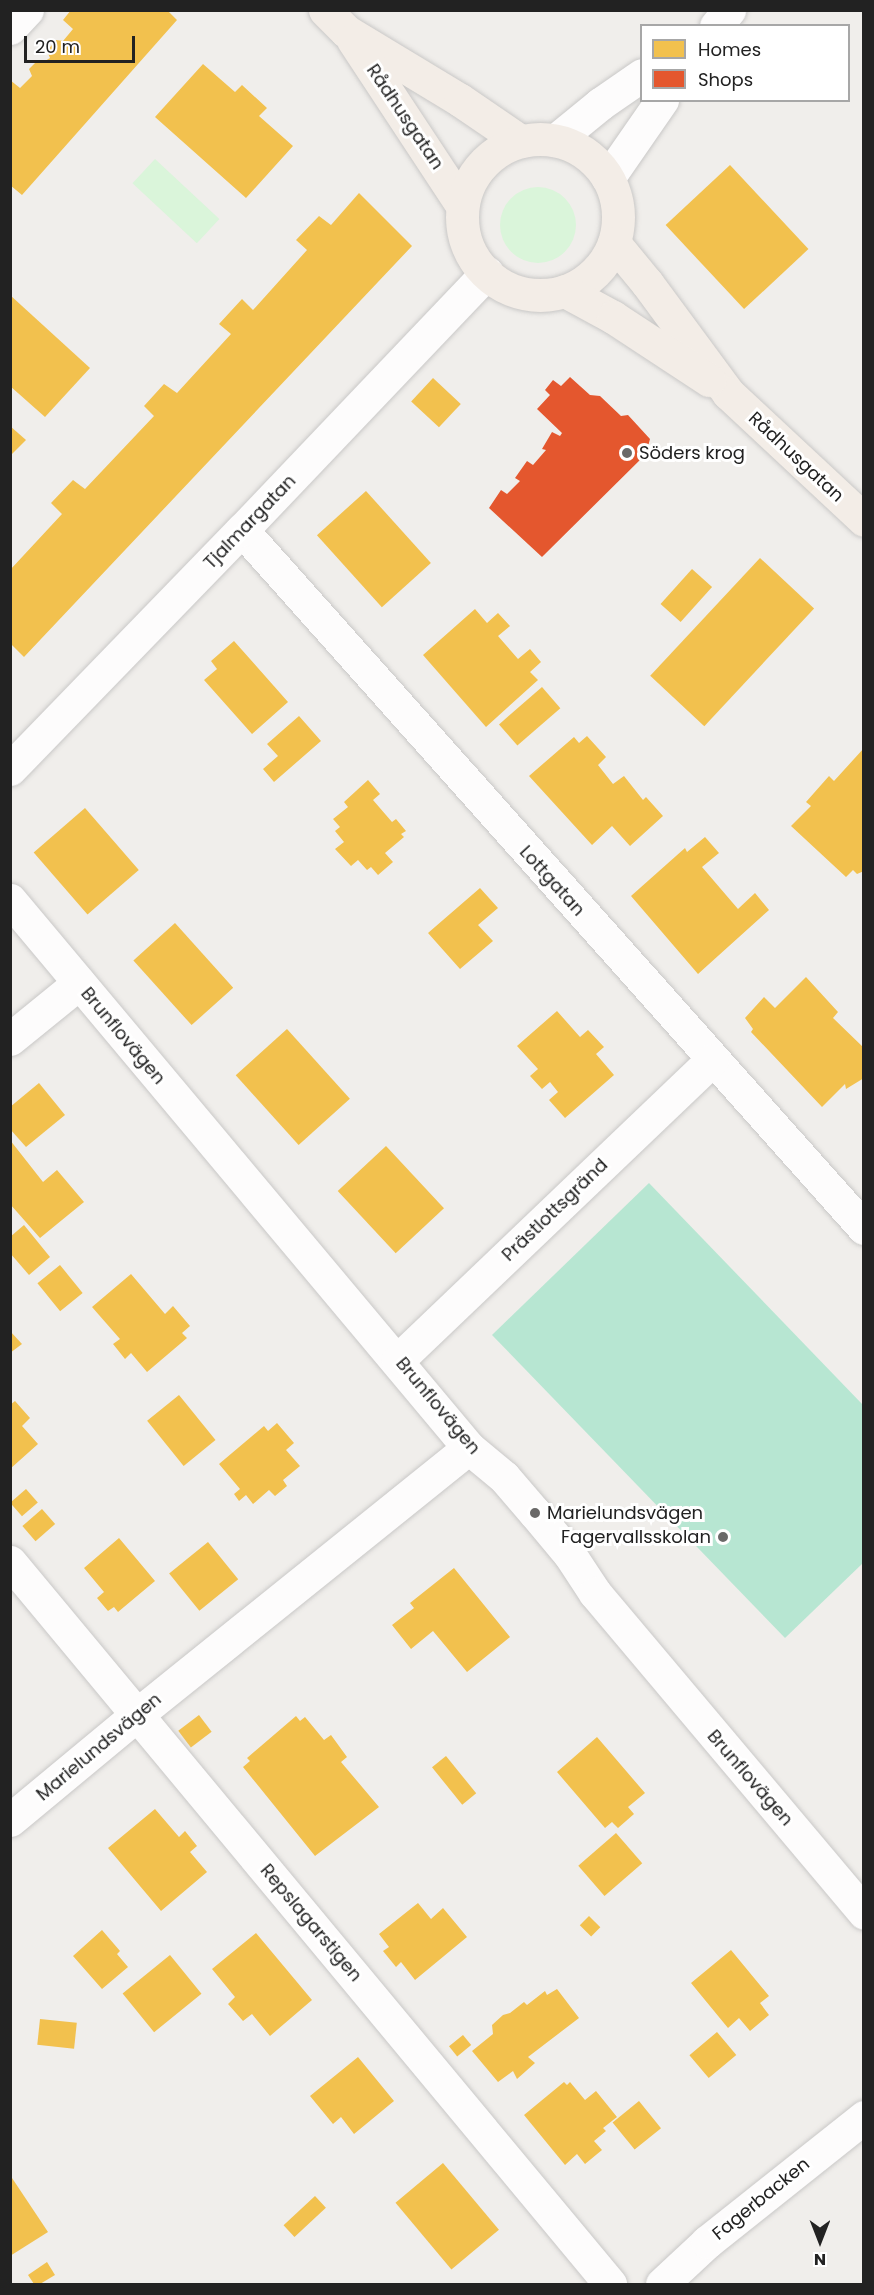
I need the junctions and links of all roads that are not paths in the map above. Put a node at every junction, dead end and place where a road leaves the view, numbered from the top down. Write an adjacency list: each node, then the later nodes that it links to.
1 (27, 10): 3 (street)
2 (335, 21): 7 (main road, Rådhusgatan); 9 (main road, Rådhusgatan)
3 (10, 28)
4 (640, 76): 6 (street)
5 (661, 102): 8 (street)
6 (556, 140): 7 (main road); 8 (main road)
7 (520, 141): 9 (main road)
8 (608, 178): 10 (main road)
9 (462, 205): 11 (main road)
10 (614, 243): 12 (main road); 13 (main road, Rådhusgatan)
11 (487, 273): 12 (main road); 15 (street, Tjalmargatan)
12 (565, 291): 13 (main road, Rådhusgatan)
13 (728, 393): 14 (main road, Rådhusgatan)
14 (864, 520)
15 (242, 531): 16 (street, Tjalmargatan); 20 (street, Lottgatan)
16 (10, 769)
17 (10, 900): 18 (street, Brunflovägen)
18 (79, 983): 19 (street); 22 (street, Brunflovägen)
19 (10, 1039)
20 (712, 1060): 21 (street, Lottgatan); 22 (street, Prästlottsgränd)
21 (864, 1228)
22 (398, 1360): 23 (street, Brunflovägen)
23 (469, 1448): 25 (street, Marielundsvägen); 27 (street, Brunflovägen)
24 (10, 1562): 25 (street, Repslagarstigen)
25 (138, 1713): 26 (street, Marielundsvägen); 29 (street, Repslagarstigen)
26 (10, 1820)
27 (864, 1913)
28 (864, 2117): 30 (street, Fagerbacken)
29 (610, 2284)
30 (662, 2284)

